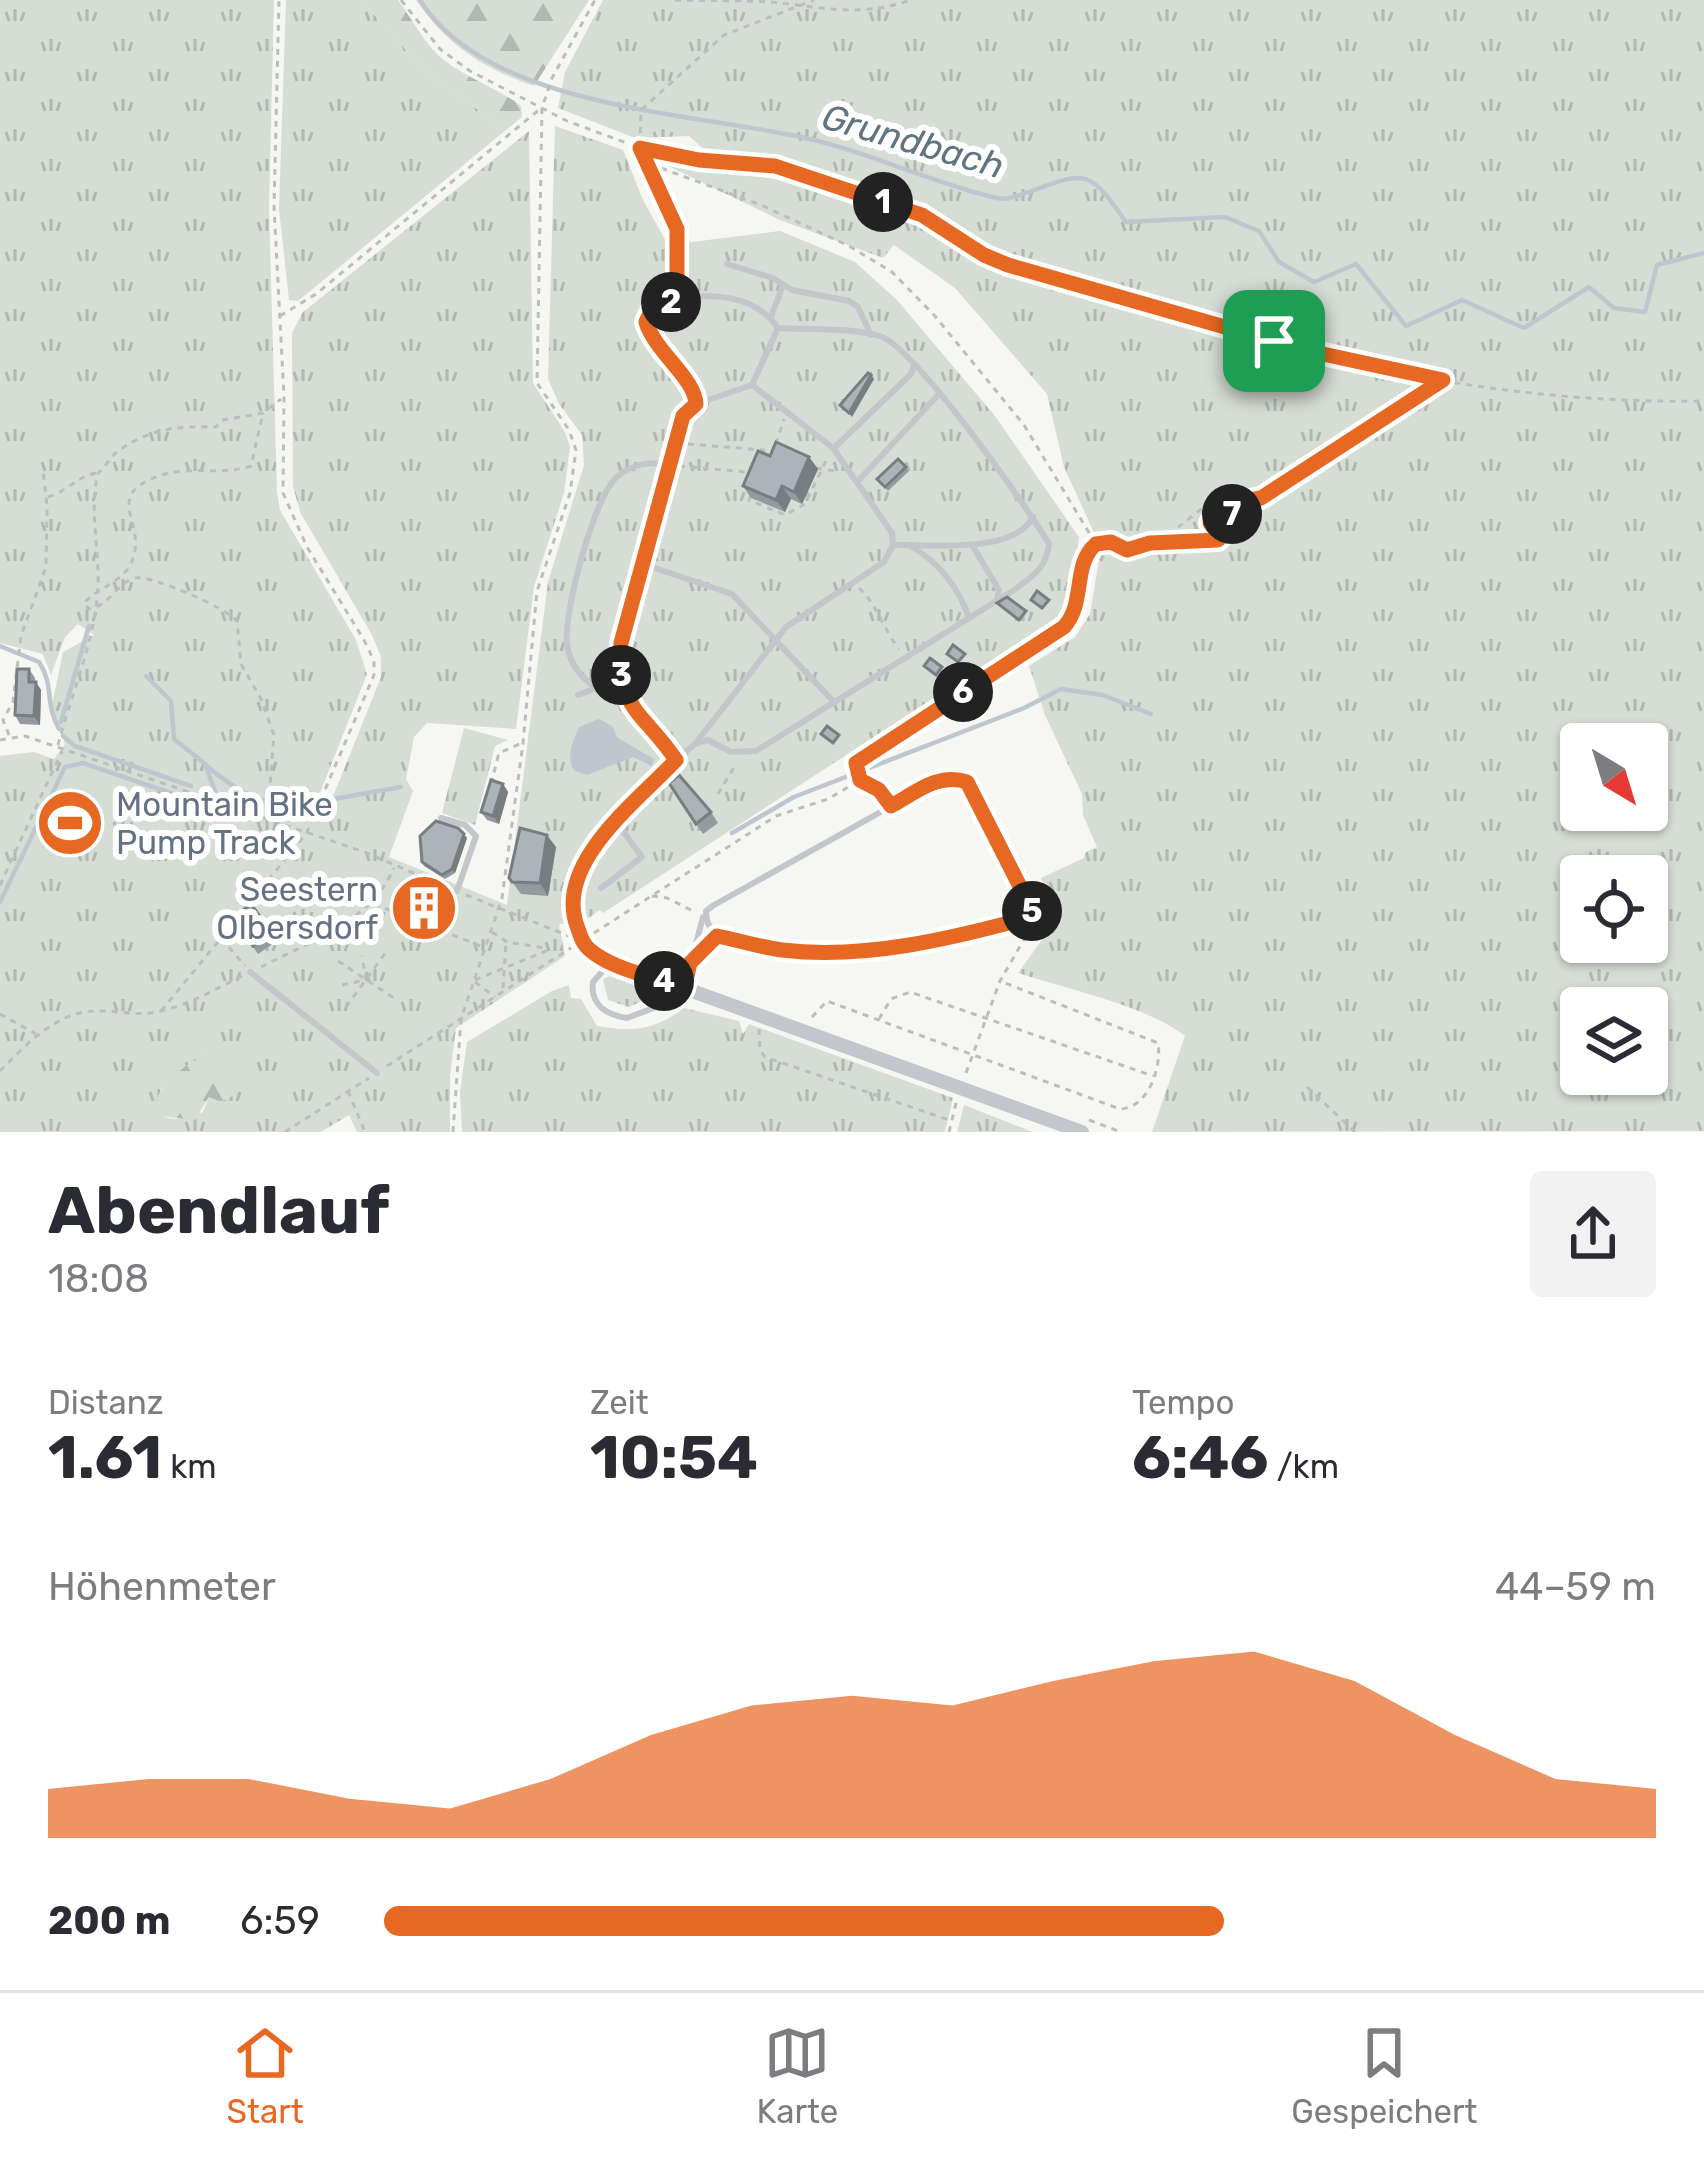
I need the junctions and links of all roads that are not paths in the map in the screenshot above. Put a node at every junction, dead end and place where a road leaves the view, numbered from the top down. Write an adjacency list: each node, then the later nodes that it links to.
1 (727, 264): 2 (lane)
2 (783, 285): 3 (lane); 5 (lane)
3 (771, 317): 4 (lane); 9 (lane)
4 (778, 328): 5 (lane); 7 (lane)
5 (872, 334): 6 (lane)
6 (914, 365): 8 (lane); 10 (lane)
7 (752, 385): 9 (lane); 10 (lane)
8 (939, 394): 12 (lane); 13 (lane)
9 (696, 404): 11 (lane)
10 (833, 448): 12 (lane)
11 (671, 465): 17 (lane); 21 (lane)
12 (859, 480): 16 (lane)
13 (1033, 517): 15 (lane); 18 (lane)
14 (909, 544): 15 (lane); 16 (lane); 19 (lane)
15 (972, 544): 18 (lane)
16 (893, 545): 20 (lane)
17 (643, 564): 20 (lane); 23 (lane)
18 (997, 600): 19 (lane)
19 (969, 618): 24 (lane)
20 (774, 639): 24 (lane); 25 (lane)
21 (594, 689): 22 (lane); 23 (lane)
22 (578, 694)
23 (625, 697): 26 (lane)
24 (835, 702): 25 (lane)
25 (695, 744): 26 (lane)
26 (676, 760): 28 (lane)
27 (441, 818): 30 (lane)
28 (617, 823): 29 (lane); 33 (lane)
29 (601, 888)
30 (457, 891)
31 (703, 917): 35 (lane)
32 (717, 936): 32 (lane); 35 (lane)
33 (576, 944): 34 (street)
34 (612, 962): 37 (street); 37 (lane)
35 (690, 963): 37 (lane)
36 (250, 972): 38 (lane)
37 (684, 989): 39 (street)
38 (376, 1073)
39 (1082, 1132)

